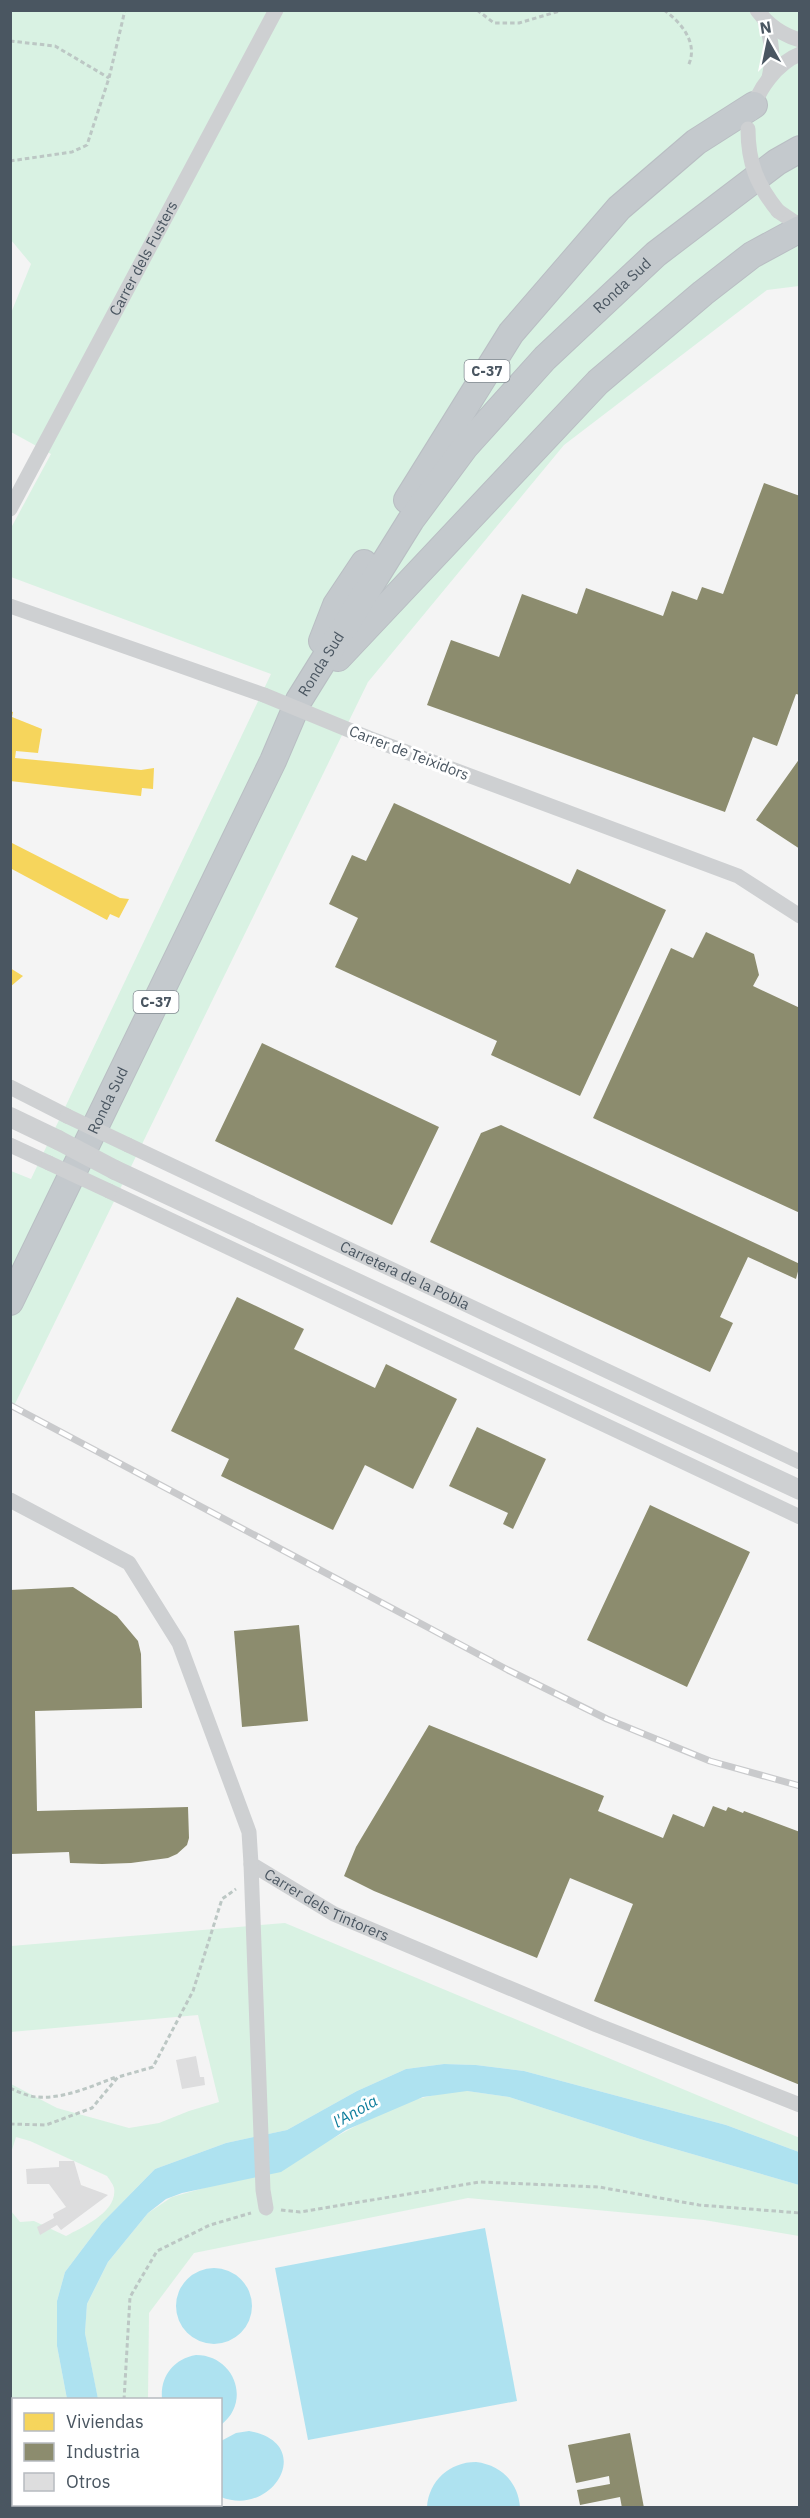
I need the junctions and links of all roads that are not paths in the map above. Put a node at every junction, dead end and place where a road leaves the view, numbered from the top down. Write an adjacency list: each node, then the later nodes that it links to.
1 (276, 10): 9 (street, Carrer dels Fusters)
2 (761, 16): 3 (street); 5 (street)
3 (800, 40)
4 (800, 54): 5 (street)
5 (770, 78): 6 (street)
6 (751, 117): 8 (street, bridge); 11 (highway, C-37)
7 (800, 149): 11 (highway, Ronda Sud / C-37)
8 (800, 228): 11 (highway, C-37)
9 (10, 508)
10 (10, 606): 12 (street, Carrer de Teixidors, bridge)
11 (299, 700): 16 (highway, Ronda Sud / C-37)
12 (800, 916)
13 (10, 1087): 17 (street, Carretera de la Pobla, bridge)
14 (10, 1117): 18 (street, Carretera de la Pobla, bridge)
15 (10, 1145): 20 (street, bridge)
16 (10, 1302)
17 (800, 1462)
18 (800, 1491)
19 (10, 1500): 21 (street, Carrer dels Tintorers)
20 (800, 1517)
21 (252, 1871): 22 (street, Carrer dels Tintorers); 23 (street)
22 (800, 2105)
23 (266, 2208)

